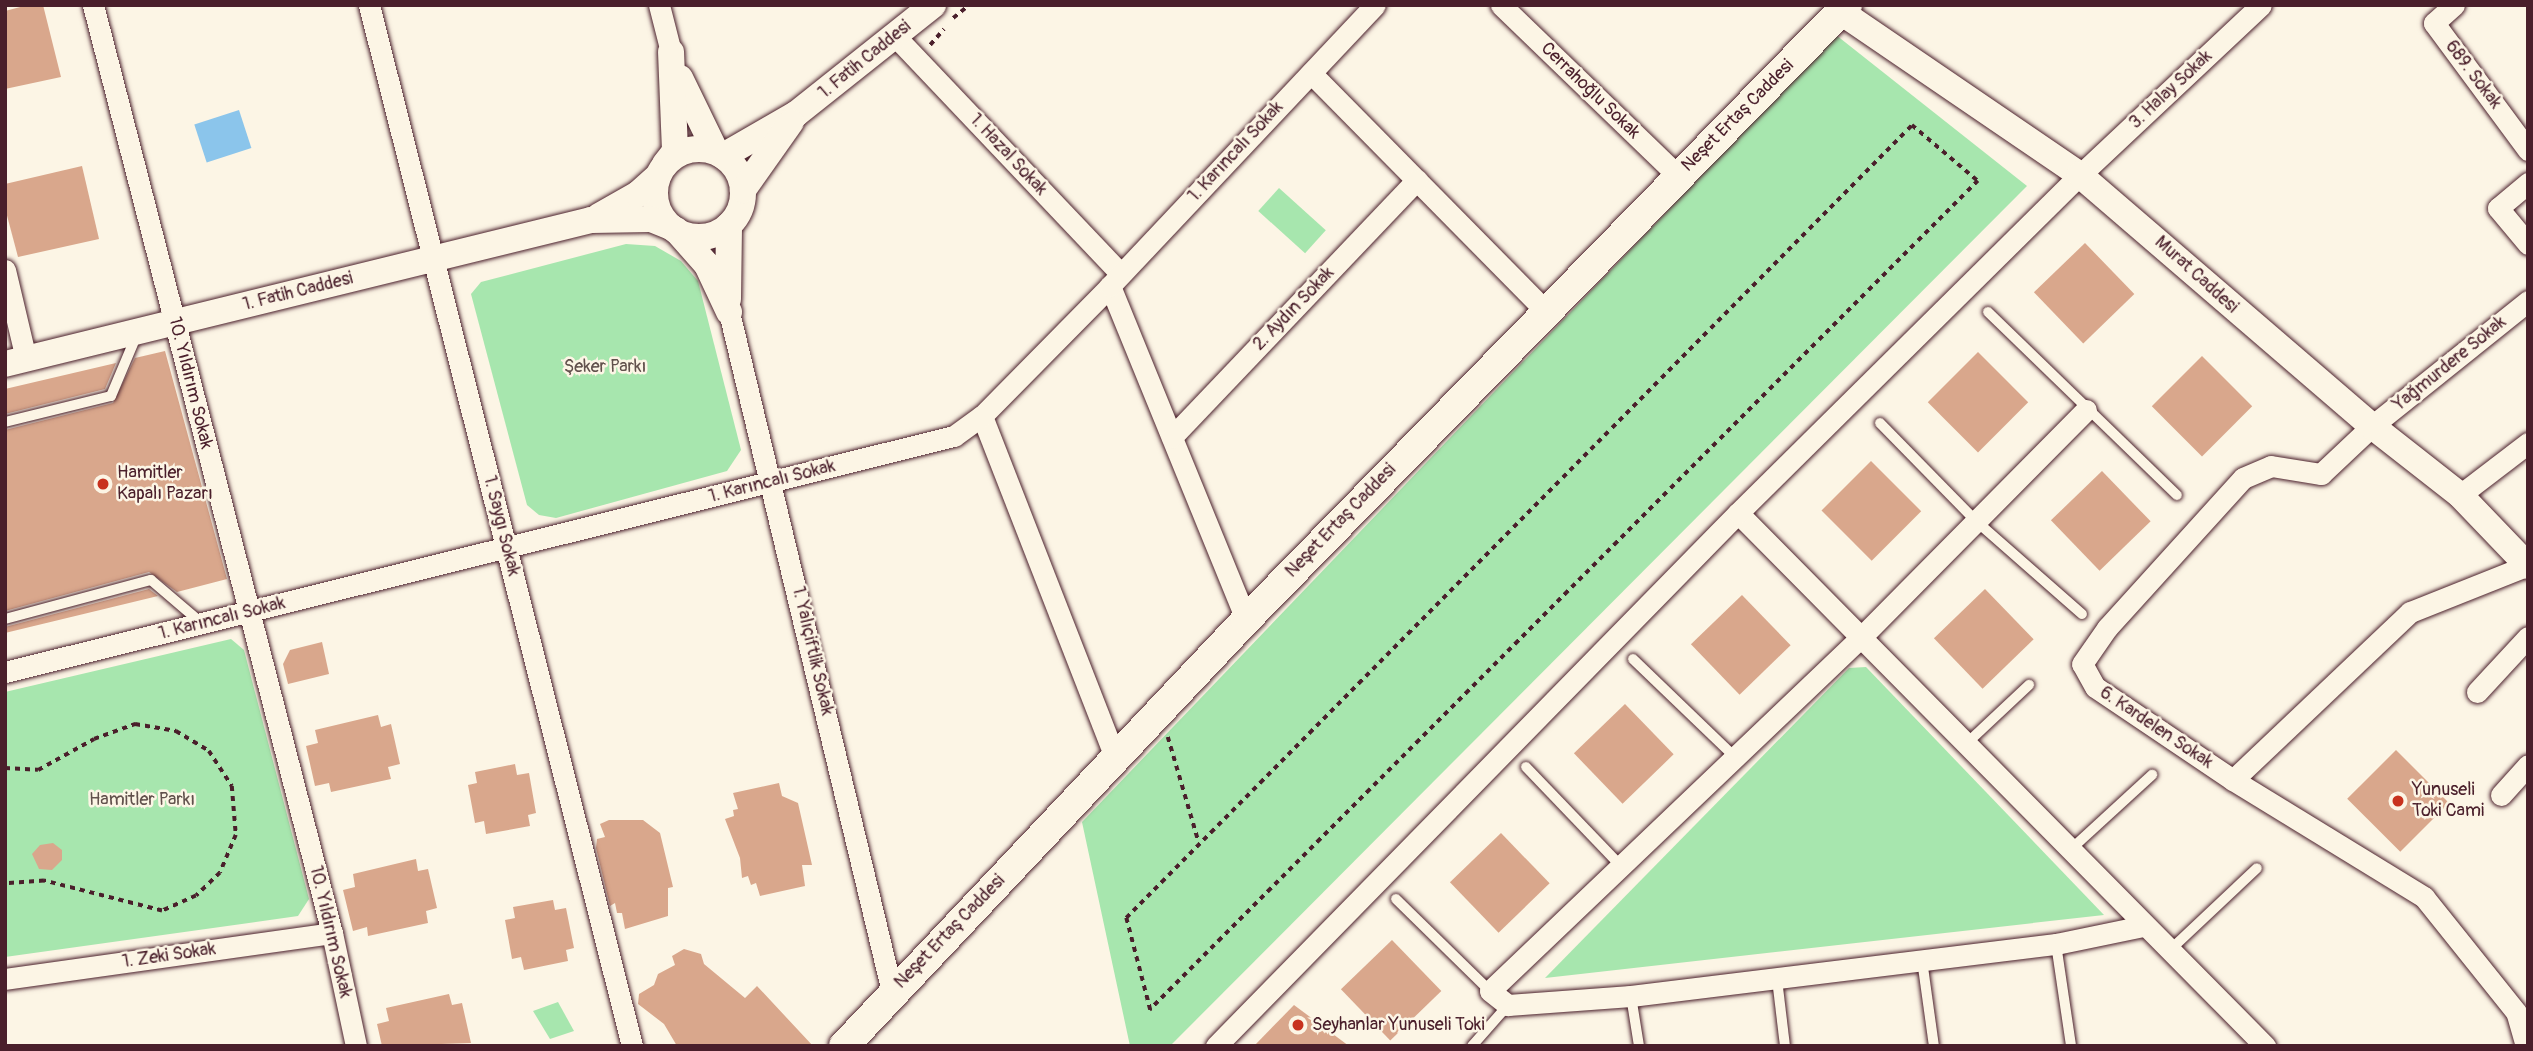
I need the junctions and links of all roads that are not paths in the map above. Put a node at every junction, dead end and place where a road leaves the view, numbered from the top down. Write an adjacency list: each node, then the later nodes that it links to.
1 (93, 5): 33 (street, 10. Yıldırım Sokak)
2 (369, 5): 26 (street, 1. Saygı Sokak)
3 (659, 5): 11 (street)
4 (933, 5): 10 (street, 1. Fatih Caddesi)
5 (1375, 5): 12 (street, 1. Karıncalı Sokak)
6 (1501, 5): 18 (street, Cerrahoğlu Sokak)
7 (2261, 5): 17 (street, 3. Halay Sokak)
8 (2454, 5): 14 (street, 689. Sokak)
9 (1839, 8): 17 (street, Murat Caddesi); 18 (main road, Neşet Ertaş Caddesi)
10 (904, 22): 13 (street, 1. Fatih Caddesi); 28 (street, 1. Hazal Sokak)
11 (671, 52): 15 (street); 16 (street)
12 (1311, 73): 19 (street); 28 (street, 1. Karıncalı Sokak)
13 (796, 114): 15 (street); 21 (street)
14 (2528, 150)
15 (720, 154): 16 (street); 21 (street)
16 (662, 170): 22 (street); 24 (street)
17 (2080, 176): 40 (street, Murat Caddesi); 46 (street, 3. Halay Sokak)
18 (1679, 177): 30 (main road, Neşet Ertaş Caddesi)
19 (1417, 180): 30 (street); 41 (street, 2. Aydın Sokak)
20 (2528, 183): 25 (street)
21 (743, 190): 23 (street)
22 (591, 220): 24 (street); 26 (street, 1. Fatih Caddesi)
23 (729, 225): 24 (street); 31 (street)
24 (673, 229): 31 (street)
25 (2528, 244)
26 (433, 259): 33 (street, 1. Fatih Caddesi); 48 (street, 1. Saygı Sokak)
27 (5, 270): 35 (street)
28 (1115, 280): 37 (street, 1. Karıncalı Sokak); 41 (street)
29 (2528, 302): 40 (street, Yağmurdere Sokak)
30 (1545, 310): 53 (main road, Neşet Ertaş Caddesi)
31 (729, 312): 43 (street, 1. Yalıçiftlik Sokak)
32 (1988, 312): 36 (lane)
33 (174, 322): 34 (street, 1. Fatih Caddesi); 50 (street, 10. Yıldırım Sokak)
34 (138, 331): 35 (street, 1. Fatih Caddesi); 38 (lane)
35 (16, 361)
36 (2086, 410): 44 (lane); 47 (street)
37 (982, 416): 43 (street, 1. Karıncalı Sokak); 63 (street)
38 (5, 422)
39 (1880, 423): 47 (lane)
40 (2372, 426): 45 (street, Murat Caddesi); 67 (street, 6. Kardelen Sokak)
41 (1171, 437): 53 (street)
42 (2528, 443): 45 (street)
43 (772, 483): 48 (street, 1. Karıncalı Sokak); 81 (street, 1. Yalıçiftlik Sokak)
44 (2177, 495)
45 (2460, 495): 49 (street, Murat Caddesi)
46 (1738, 513): 56 (street); 88 (street, 3. Halay Sokak)
47 (1976, 521): 51 (lane); 56 (street)
48 (506, 548): 50 (street, 1. Karıncalı Sokak); 86 (street, 1. Saygı Sokak)
49 (2528, 565): 67 (street)
50 (249, 612): 54 (street, 1. Karıncalı Sokak); 74 (street, 10. Yıldırım Sokak)
51 (2082, 614)
52 (5, 619): 54 (lane)
53 (1246, 620): 63 (main road, Neşet Ertaş Caddesi)
54 (204, 623): 58 (street, 1. Karıncalı Sokak)
55 (2528, 637): 60 (street)
56 (1860, 638): 61 (street); 62 (street)
57 (1633, 659): 62 (lane)
58 (5, 672)
59 (2029, 685): 61 (lane)
60 (2477, 692)
61 (1965, 745): 69 (street)
62 (1735, 757): 70 (street)
63 (1116, 759): 81 (main road, Neşet Ertaş Caddesi)
64 (2528, 765): 68 (street)
65 (1526, 767): 70 (lane)
66 (2152, 775): 69 (lane)
67 (2233, 780): 84 (street, 6. Kardelen Sokak)
68 (2501, 795)
69 (2069, 851): 73 (street)
70 (1621, 866): 80 (street)
71 (2257, 868): 76 (lane)
72 (1396, 899): 80 (lane)
73 (2143, 926): 75 (street); 76 (street)
74 (332, 933): 78 (street, 1. Zeki Sokak); 85 (street, 10. Yıldırım Sokak)
75 (2056, 944): 77 (street); 93 (lane)
76 (2168, 952): 94 (street)
77 (1922, 960): 79 (street); 92 (lane)
78 (5, 978)
79 (1777, 979): 82 (street); 91 (lane)
80 (1490, 991): 83 (street)
81 (892, 992): 87 (main road, Neşet Ertaş Caddesi)
82 (1631, 996): 83 (street); 90 (lane)
83 (1508, 1005): 89 (lane)
84 (2522, 1006): 95 (street, 6. Kardelen Sokak)
85 (356, 1046)
86 (632, 1046)
87 (844, 1046)
88 (1216, 1046)
89 (1472, 1046)
90 (1639, 1046)
91 (1786, 1046)
92 (1934, 1046)
93 (2071, 1046)
94 (2265, 1046)
95 (2526, 1046)

